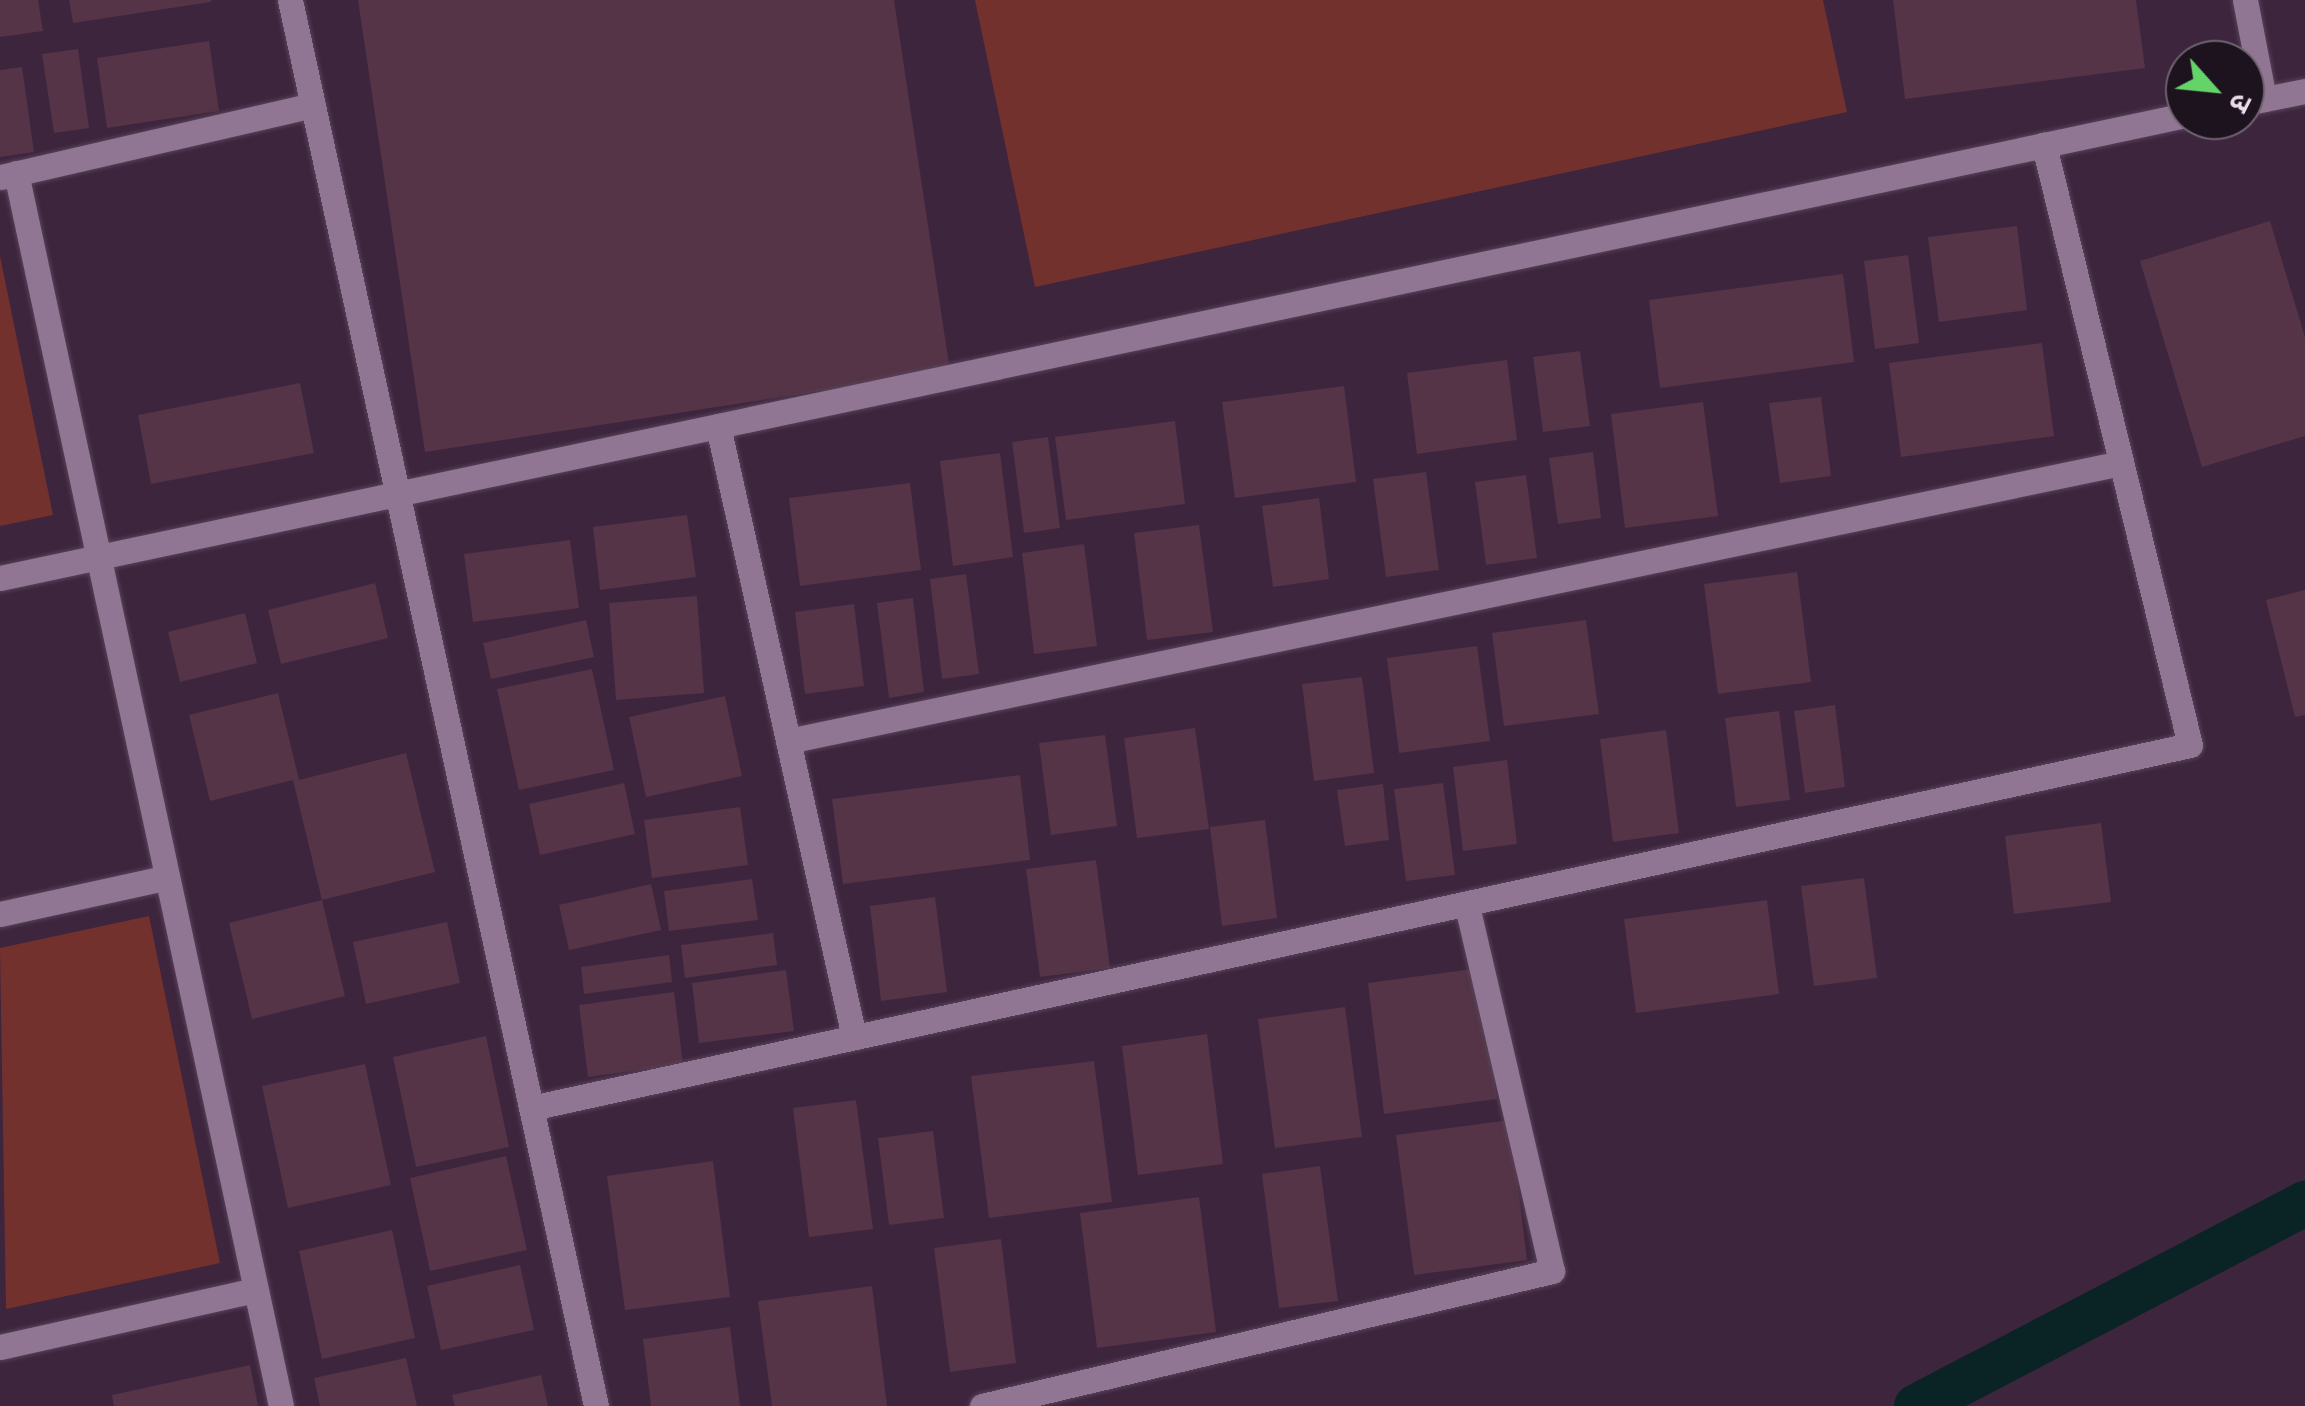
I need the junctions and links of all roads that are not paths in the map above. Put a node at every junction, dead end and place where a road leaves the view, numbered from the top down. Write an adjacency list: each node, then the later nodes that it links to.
1 (290, 0): 6 (street)
2 (2246, 0): 3 (street)
3 (2249, 40)
4 (2305, 90): 5 (street)
5 (2265, 99)
6 (313, 105): 9 (street); 12 (street)
7 (2165, 120): 8 (street)
8 (2044, 144): 10 (street); 11 (street)
9 (8, 175): 13 (street)
10 (718, 426): 12 (street); 15 (street)
11 (2122, 463): 15 (street); 17 (street)
12 (400, 494): 13 (street); 20 (street)
13 (97, 558): 14 (street); 16 (street)
14 (0, 578)
15 (788, 741): 19 (street)
16 (164, 878): 18 (street); 21 (street)
17 (1468, 908): 19 (street); 25 (street)
18 (0, 914)
19 (854, 1038): 20 (street)
20 (531, 1108): 24 (street)
21 (251, 1291): 22 (street); 23 (street)
22 (0, 1348)
23 (281, 1406)
24 (596, 1406)
25 (982, 1406)

